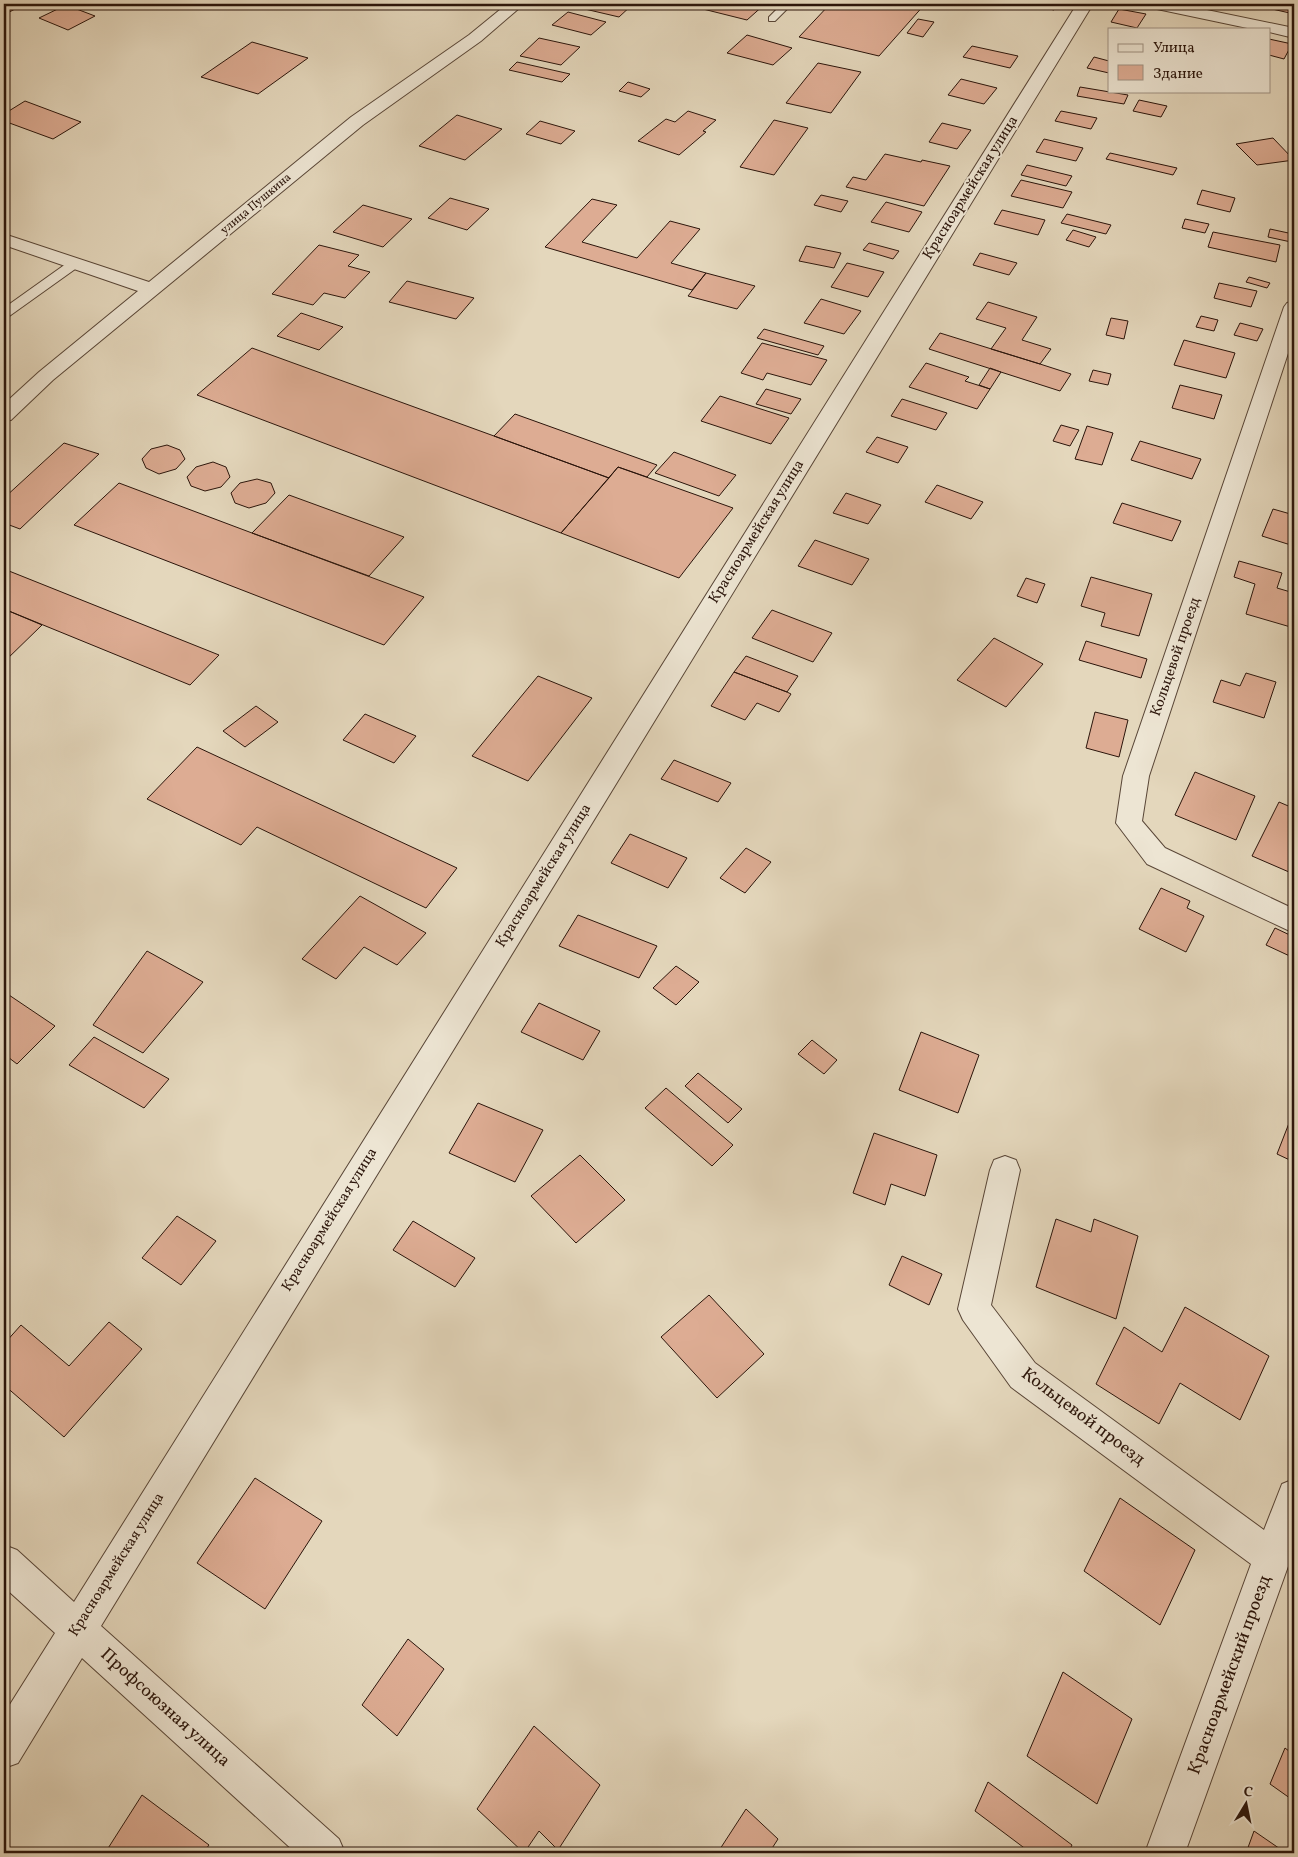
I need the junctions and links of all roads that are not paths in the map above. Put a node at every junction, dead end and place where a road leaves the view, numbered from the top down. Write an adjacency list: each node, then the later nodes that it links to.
1 (516, 4): 9 (street, улица Пушкина)
2 (788, 4): 5 (lane)
3 (1085, 4): 18 (street, Красноармейская улица)
4 (1157, 4): 6 (street)
5 (772, 19)
6 (1294, 33)
7 (4, 239): 8 (street)
8 (74, 264): 9 (street); 11 (lane)
9 (153, 289): 12 (street, улица Пушкина)
10 (1294, 307): 13 (street, Кольцевой проезд)
11 (4, 314)
12 (4, 415)
13 (1294, 922)
14 (1005, 1170): 16 (street, Кольцевой проезд)
15 (1294, 1496): 16 (street, Красноармейский проезд)
16 (1273, 1558): 21 (street, Красноармейский проезд)
17 (4, 1563): 18 (street, Профсоюзная улица)
18 (77, 1628): 19 (street, Красноармейская улица); 20 (street, Профсоюзная улица)
19 (4, 1749)
20 (325, 1853)
21 (1165, 1853)

